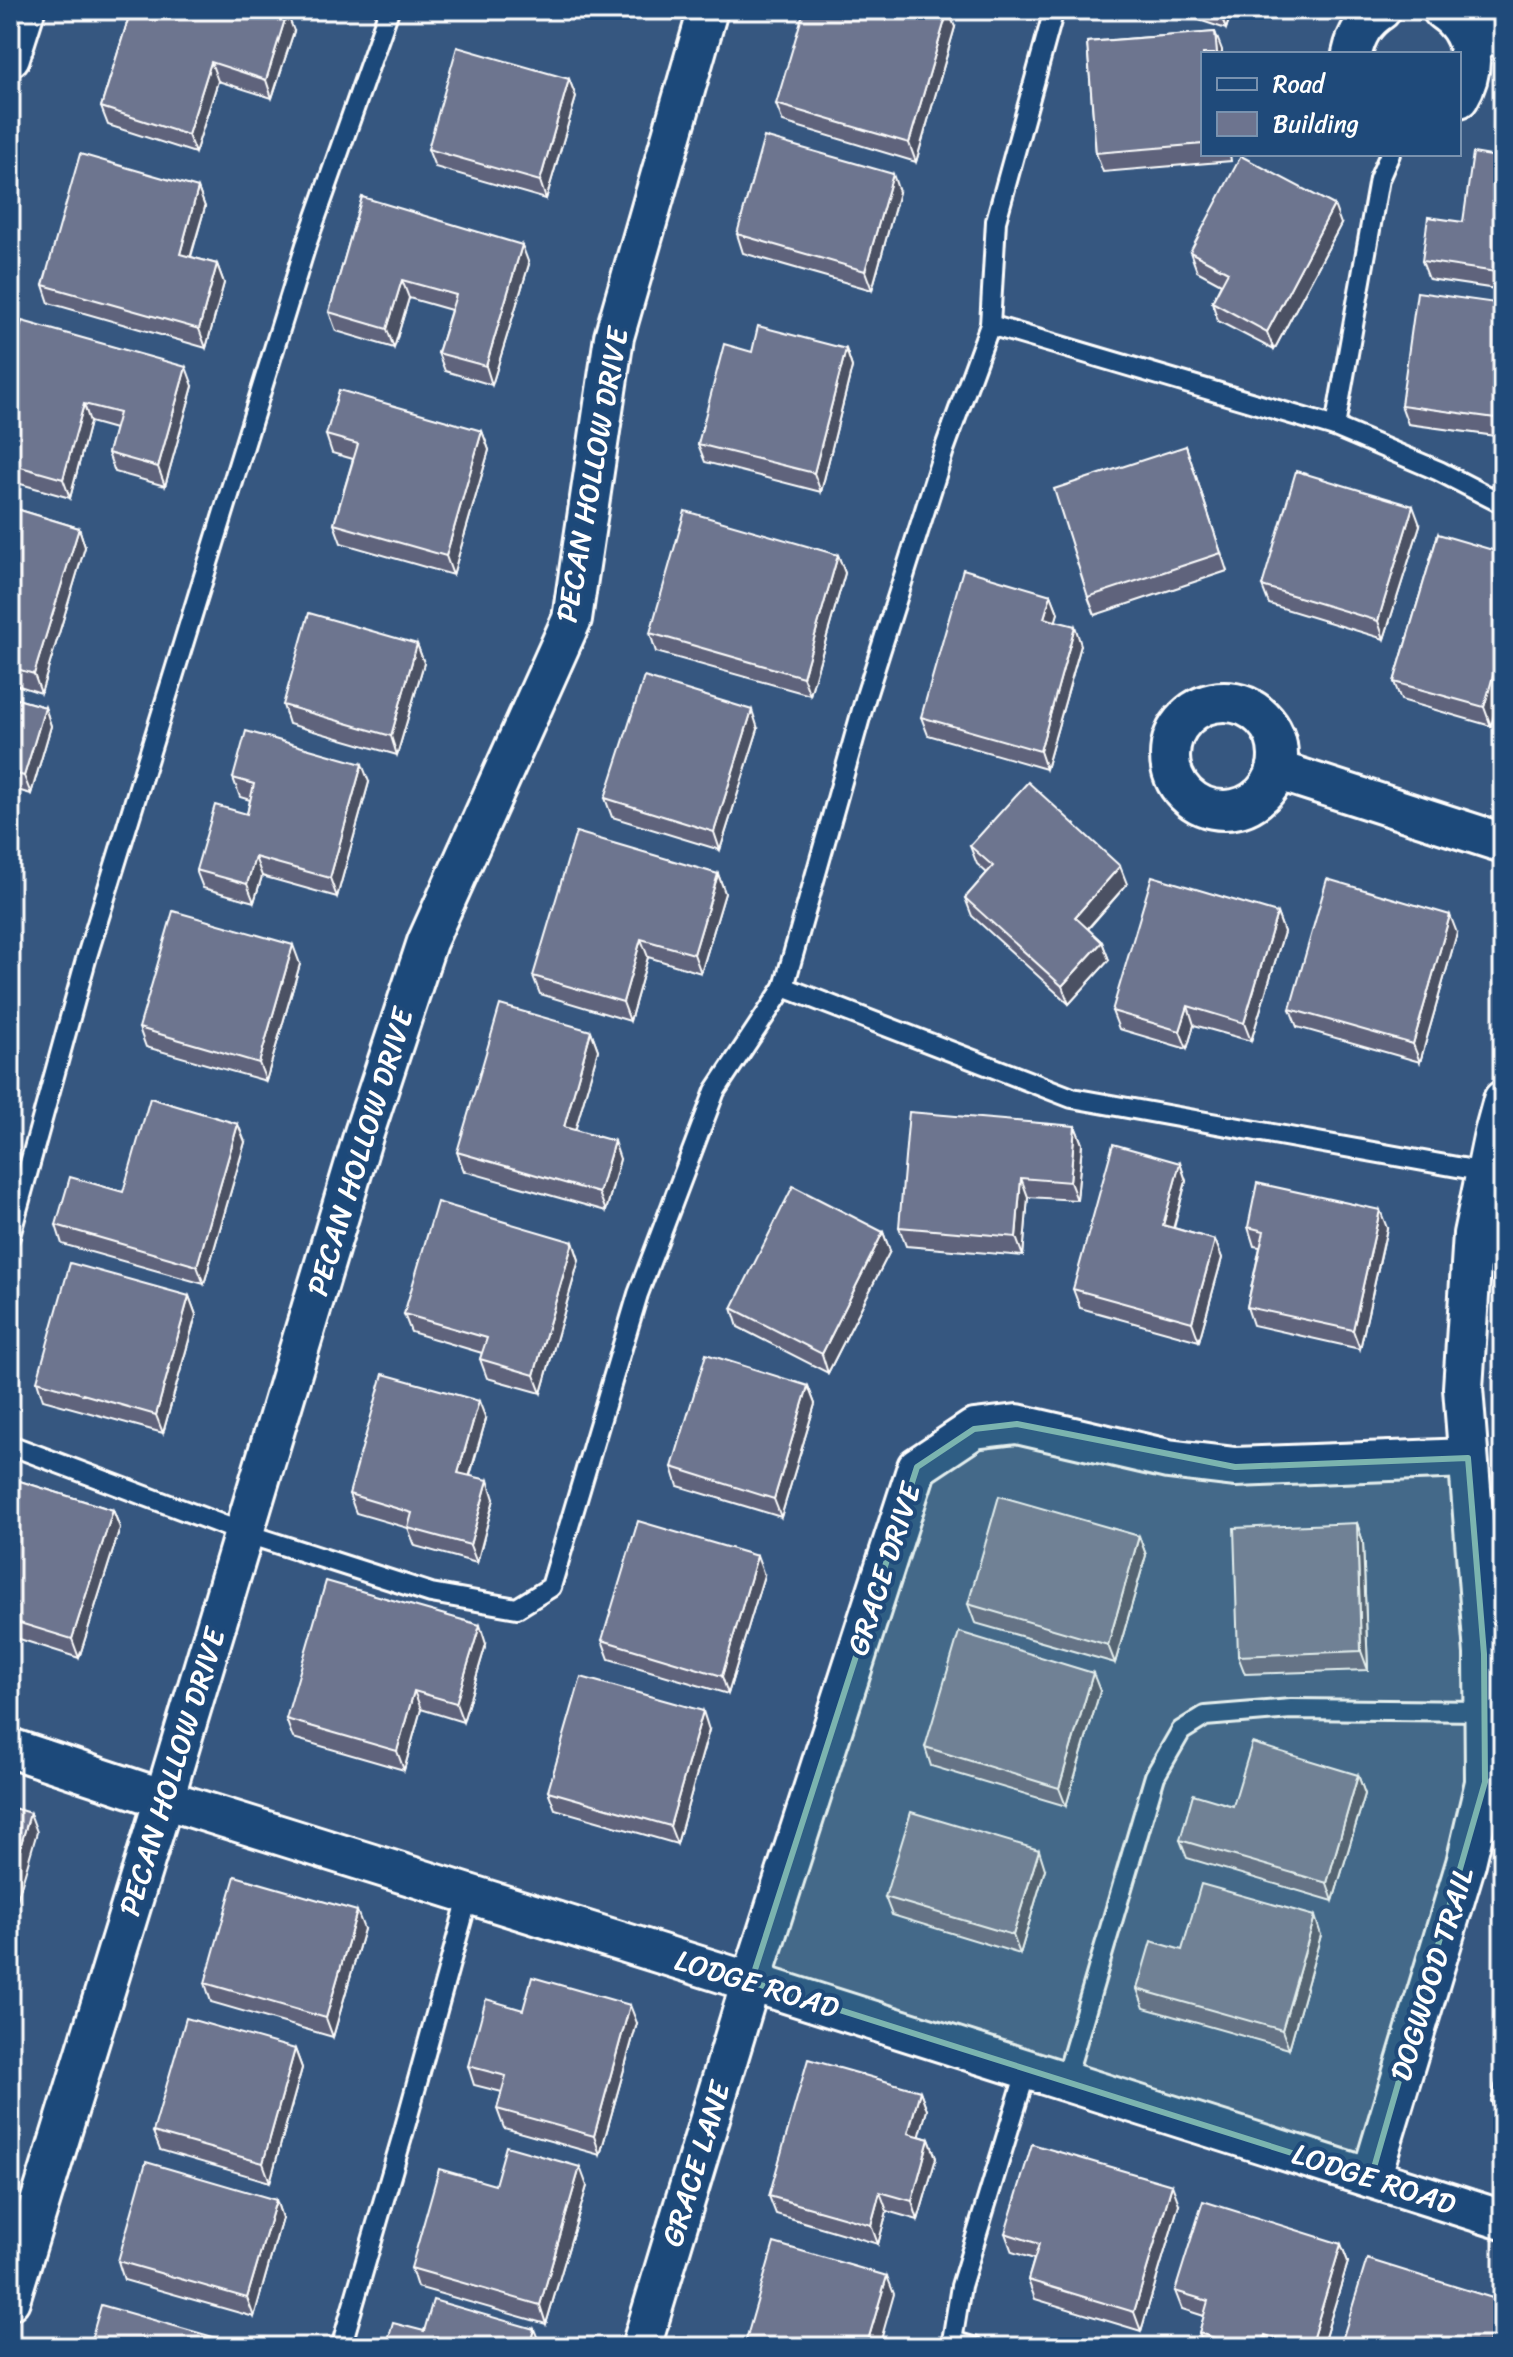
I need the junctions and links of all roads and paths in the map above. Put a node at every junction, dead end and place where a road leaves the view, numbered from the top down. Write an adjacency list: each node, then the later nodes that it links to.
1 (25, 10): 10 (street)
2 (389, 10): 21 (lane)
3 (708, 10): 24 (street, PECAN HOLLOW DRIVE)
4 (1054, 10): 13 (lane)
5 (1381, 10): 9 (street)
6 (1442, 10): 8 (street)
7 (1503, 28): 8 (street)
8 (1469, 44): 11 (street)
9 (1353, 52)
10 (10, 57)
11 (1461, 94)
12 (1389, 156): 14 (lane)
13 (990, 325): 14 (lane); 18 (lane)
14 (1335, 427): 15 (lane)
15 (1503, 504)
16 (1276, 770): 17 (street)
17 (1503, 843)
18 (784, 987): 20 (lane); 24 (lane)
19 (1503, 1100): 20 (street, DOGWOOD TRAIL)
20 (1485, 1172): 23 (street, DOGWOOD TRAIL)
21 (10, 1236)
22 (10, 1445): 24 (lane)
23 (1468, 1458): 25 (street, DOGWOOD TRAIL); 29 (street, GRACE DRIVE)
24 (244, 1533): 27 (street, PECAN HOLLOW DRIVE)
25 (1484, 1711): 31 (lane); 32 (street, DOGWOOD TRAIL)
26 (10, 1748): 27 (street, LODGE ROAD)
27 (164, 1799): 28 (street, LODGE ROAD); 34 (street, PECAN HOLLOW DRIVE)
28 (469, 1894): 29 (street, LODGE ROAD); 36 (lane)
29 (751, 1982): 30 (street, LODGE ROAD); 37 (street, GRACE LANE)
30 (1027, 2069): 31 (street, LODGE ROAD); 35 (lane)
31 (1065, 2081): 32 (street, LODGE ROAD)
32 (1371, 2178): 33 (street, LODGE ROAD)
33 (1503, 2220)
34 (10, 2300)
35 (951, 2344): 38 (lane)
36 (341, 2347)
37 (641, 2347)
38 (973, 2347)

